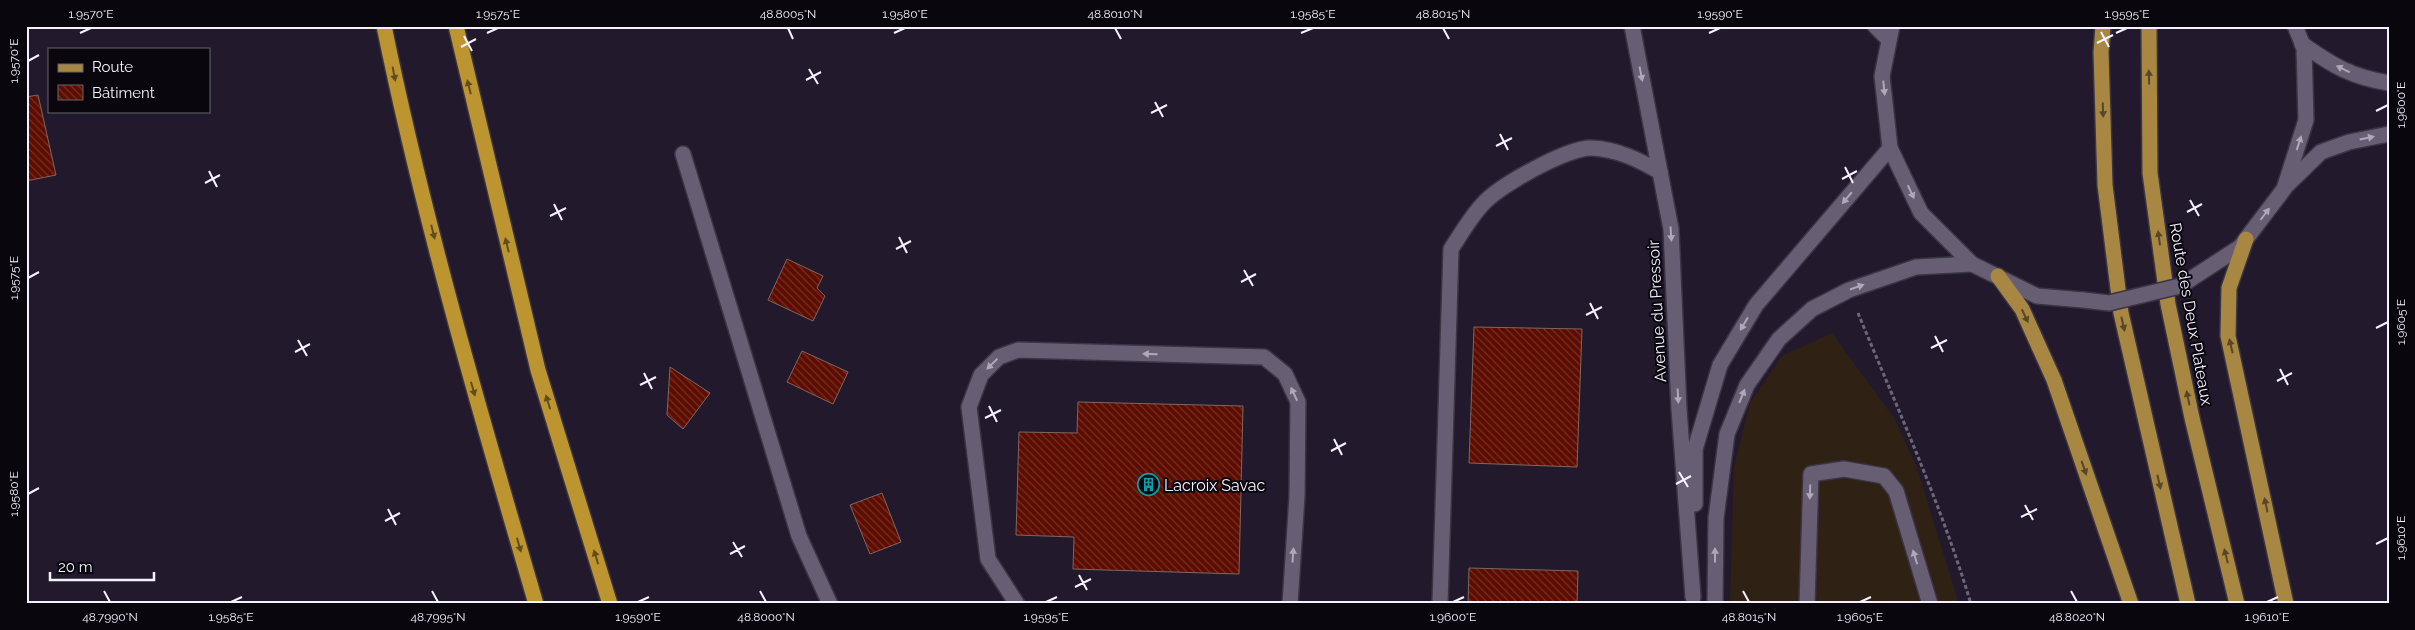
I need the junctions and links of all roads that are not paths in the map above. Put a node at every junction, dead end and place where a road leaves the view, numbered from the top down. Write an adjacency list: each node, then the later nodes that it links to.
1 (384, 26): 20 (highway, one-way to 20)
2 (456, 26): 21 (highway, one-way to 2)
3 (1632, 26): 14 (street, Avenue du Pressoir, one-way to 14)
4 (1875, 26): 8 (street)
5 (2103, 26): 30 (main road, one-way to 30)
6 (2149, 26): 31 (main road, Route des Deux Plateaux, one-way to 6)
7 (2295, 26): 9 (street)
8 (1891, 33): 12 (street, one-way to 12)
9 (2302, 44): 10 (street, one-way to 9); 15 (street, one-way to 9)
10 (2389, 83)
11 (2389, 134): 15 (street, one-way to 11)
12 (1890, 148): 17 (street, one-way to 17); 19 (street, one-way to 19)
13 (683, 154): 22 (street)
14 (1660, 172): 19 (street, Avenue du Pressoir, one-way to 19); 25 (street)
15 (2284, 189): 16 (street, one-way to 15)
16 (2246, 239): 18 (street, bridge); 32 (main road, one-way to 16)
17 (1972, 264): 18 (street); 26 (street, one-way to 17)
18 (1998, 276): 29 (main road, one-way to 29)
19 (1693, 600)
20 (536, 604)
21 (610, 604)
22 (830, 604)
23 (1017, 604): 24 (street, one-way to 23)
24 (1290, 604)
25 (1440, 604)
26 (1715, 604)
27 (1807, 604): 28 (street, one-way to 27)
28 (1930, 604)
29 (2131, 604)
30 (2188, 604)
31 (2237, 604)
32 (2286, 604)

